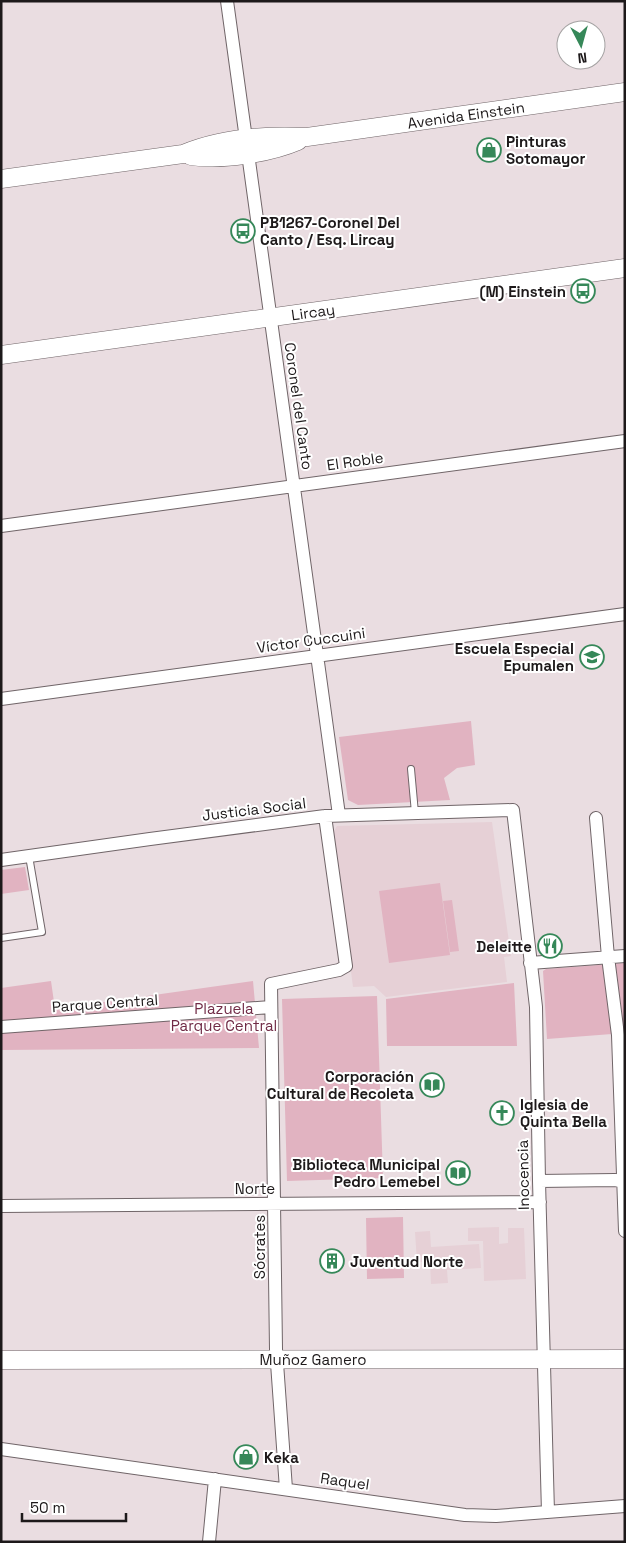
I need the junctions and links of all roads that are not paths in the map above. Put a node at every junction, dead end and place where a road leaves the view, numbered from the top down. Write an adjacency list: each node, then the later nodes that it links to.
1 (227, 1): 3 (street, Coronel del Canto)
2 (625, 92): 3 (street, Avenida Einstein)
3 (247, 146): 4 (street, Avenida Einstein); 6 (street, Coronel del Canto)
4 (1, 179)
5 (625, 268): 6 (street, Lircay)
6 (270, 318): 7 (street, Lircay); 9 (street, Coronel del Canto)
7 (1, 355)
8 (625, 441): 9 (street, El Roble)
9 (293, 486): 10 (street, El Roble); 12 (street, Coronel del Canto)
10 (1, 526)
11 (625, 614): 12 (street, Víctor Cuccuini)
12 (318, 656): 13 (street, Víctor Cuccuini); 17 (street, Coronel del Canto)
13 (1, 699)
14 (411, 769): 16 (lane)
15 (513, 810): 16 (street, Justicia Social); 25 (street, Inocencia)
16 (415, 812): 17 (street, Justicia Social)
17 (339, 815): 18 (street, Justicia Social)
18 (325, 816): 20 (street, Justicia Social); 26 (street, Sócrates)
19 (596, 818): 24 (street)
20 (29, 856): 21 (street, Justicia Social); 22 (lane)
21 (1, 860)
22 (1, 938)
23 (625, 956): 24 (street)
24 (608, 957): 25 (street); 29 (street)
25 (530, 964): 28 (street, Inocencia)
26 (271, 1007): 27 (street, Parque Central); 31 (street, Sócrates)
27 (1, 1027)
28 (539, 1181): 29 (street); 30 (street, Inocencia)
29 (624, 1182): 33 (street)
30 (540, 1202): 31 (street, Norte); 35 (street, Inocencia)
31 (275, 1204): 32 (street, Norte); 34 (street, Sócrates)
32 (1, 1206)
33 (625, 1231)
34 (276, 1359): 35 (street, Muñoz Gamero); 37 (street, Muñoz Gamero); 40 (street, Sócrates)
35 (544, 1359): 36 (street, Muñoz Gamero); 42 (street, Inocencia)
36 (625, 1359)
37 (1, 1360)
38 (1, 1449): 39 (street, Raquel)
39 (215, 1478): 40 (street, Raquel); 43 (street)
40 (286, 1489): 42 (street, Raquel)
41 (625, 1506): 42 (street, Raquel)
42 (548, 1512)
43 (209, 1542)

